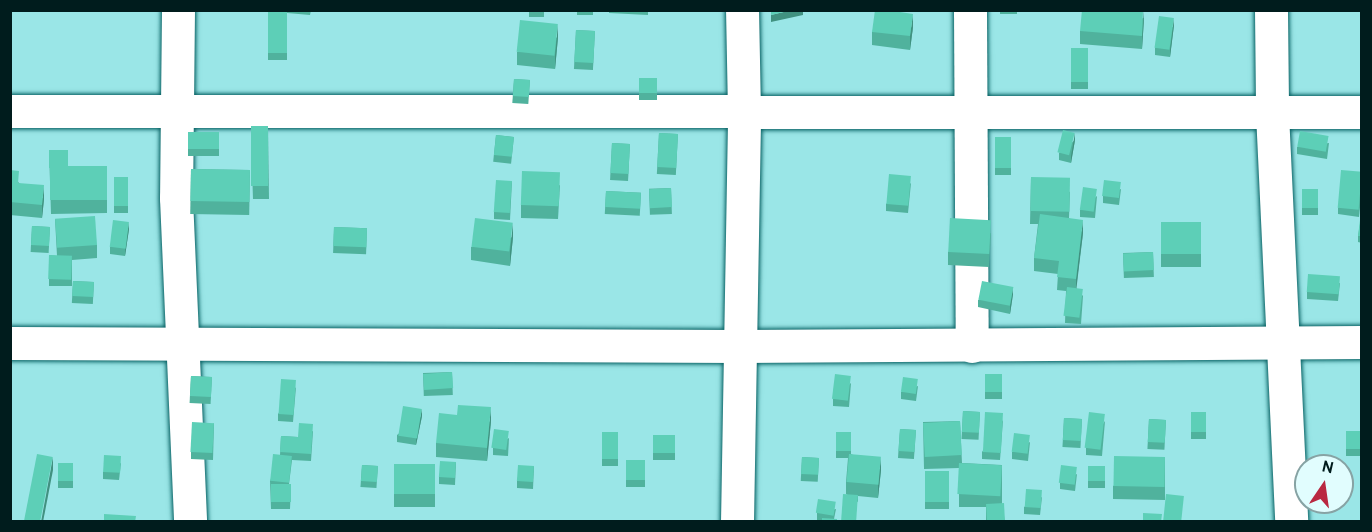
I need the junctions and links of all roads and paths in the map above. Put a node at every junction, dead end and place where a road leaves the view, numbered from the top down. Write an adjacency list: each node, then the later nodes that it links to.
1 (178, 10): 5 (street)
2 (742, 10): 7 (street)
3 (970, 10): 9 (street)
4 (1271, 10): 10 (street)
5 (176, 109): 6 (street); 7 (street); 14 (street)
6 (10, 111)
7 (744, 112): 9 (street); 15 (street)
8 (1362, 112): 10 (street)
9 (970, 113): 10 (street); 16 (street)
10 (1272, 113): 13 (street)
11 (1362, 342): 13 (street)
12 (10, 343): 14 (street)
13 (1282, 343): 16 (street); 19 (street)
14 (183, 344): 15 (street); 17 (street)
15 (739, 346): 16 (street); 18 (street)
16 (972, 346)
17 (190, 522)
18 (738, 522)
19 (1291, 522)

